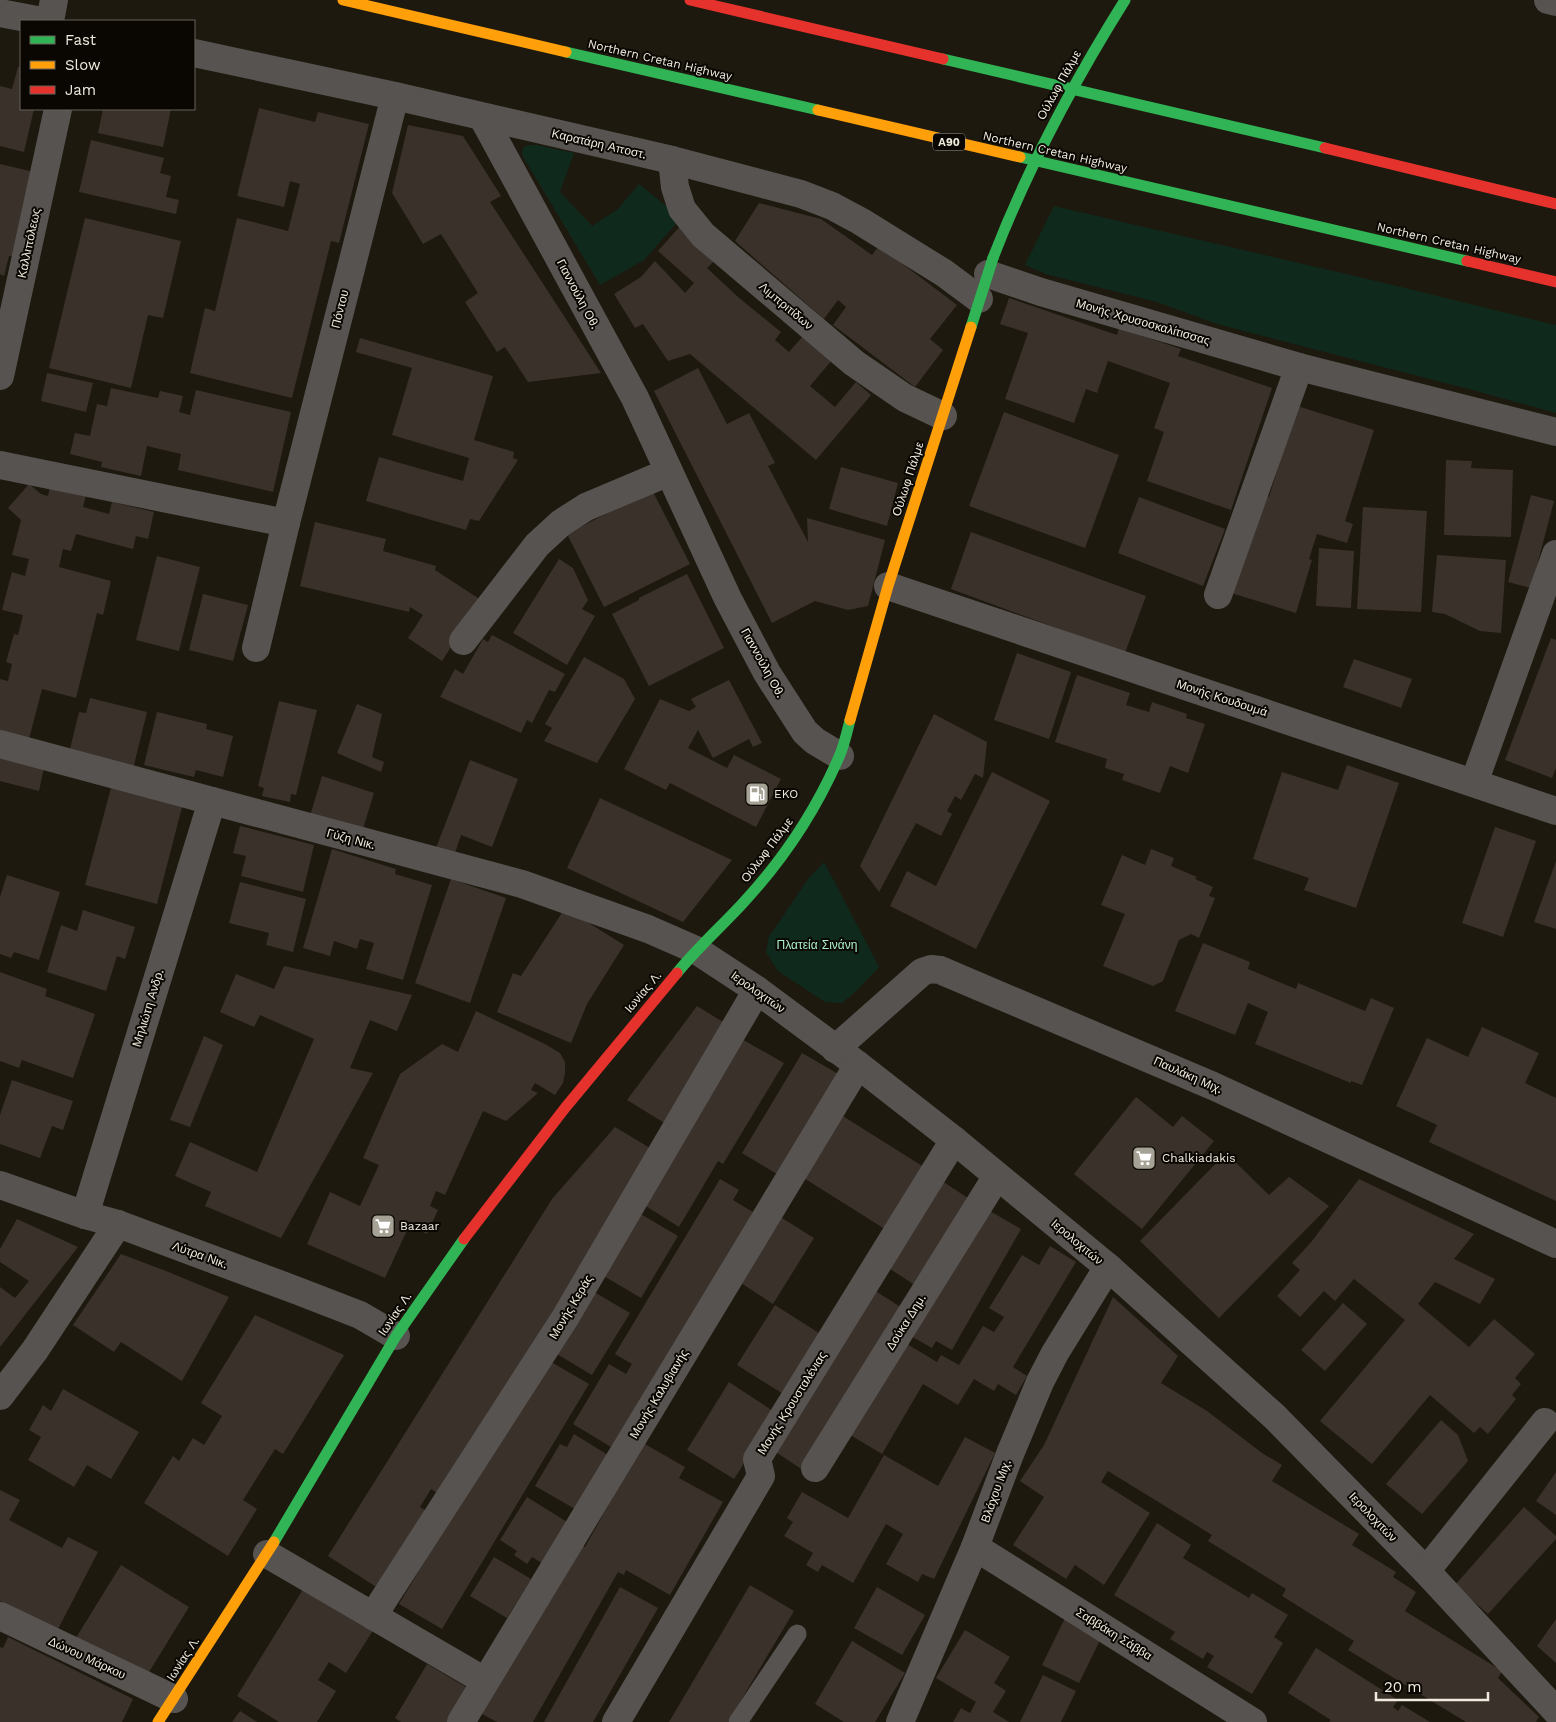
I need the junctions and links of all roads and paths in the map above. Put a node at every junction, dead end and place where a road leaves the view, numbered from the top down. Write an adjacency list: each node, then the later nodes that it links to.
1 (54, 0): 9 (street)
2 (343, 0): 17 (main road, Northern Cretan Highway / Α90)
3 (690, 0): 15 (main road)
4 (1125, 0): 16 (main road, Ούλωφ Πάλμε, bridge)
5 (1548, 0): 6 (street)
6 (1556, 2)
7 (0, 13): 8 (street)
8 (37, 20)
9 (50, 20)
10 (195, 53): 11 (street, Καρατάρη Αποστ.)
11 (395, 96): 13 (street, Καρατάρη Αποστ.); 25 (street, Πόντου)
12 (58, 110): 20 (street, Καλλιπόλεως)
13 (483, 118): 14 (street, Καρατάρη Αποστ.); 24 (street, Γιαννούλη Οθ.)
14 (672, 160): 18 (street, Καρατάρη Αποστ.); 21 (street, Λιμπριτίδων)
15 (1556, 204)
16 (990, 266): 18 (main road, Ούλωφ Πάλμε); 19 (street, Μονής Χρυσοσκαλίτισσας)
17 (1556, 282)
18 (978, 299): 21 (main road, Ούλωφ Πάλμε)
19 (1299, 367): 22 (street, Μονής Χρυσοσκαλίτισσας); 28 (street)
20 (0, 376)
21 (943, 416): 27 (main road, Ούλωφ Πάλμε)
22 (1556, 432)
23 (0, 465): 25 (street)
24 (669, 472): 29 (street); 32 (street, Γιαννούλη Οθ.)
25 (286, 522): 30 (street, Πόντου)
26 (1556, 554): 33 (street)
27 (888, 586): 32 (main road, Ούλωφ Πάλμε); 33 (street, Μονής Κουδουμά)
28 (1218, 595)
29 (463, 641)
30 (256, 648)
31 (0, 744): 34 (street, Γύζη Νικ.)
32 (840, 756): 36 (main road, Ούλωφ Πάλμε)
33 (1474, 783): 35 (street, Μονής Κουδουμά)
34 (212, 801): 36 (street, Γύζη Νικ.); 43 (street, Μηλιώτη Ανδρ.)
35 (1556, 810)
36 (696, 950): 37 (street, Ιερολοχιτών); 47 (main road, Ιωνίας Λ.)
37 (757, 990): 38 (street, Ιερολοχιτών); 55 (street, Μονής Κεράς)
38 (835, 1049): 39 (street, Ιερολοχιτών); 45 (street, Παυλάκη Μιχ.)
39 (858, 1065): 40 (street, Ιερολοχιτών); 57 (street, Μονής Καλυβιανής)
40 (954, 1140): 41 (street, Ιερολοχιτών); 62 (street, Μονής Κρουσταλένιας)
41 (997, 1176): 46 (street, Ιερολοχιτών); 50 (street, Δούκα Δημ.)
42 (0, 1185): 43 (street, Λύτρα Νικ.)
43 (84, 1215): 44 (street, Λύτρα Νικ.)
44 (118, 1224): 47 (street, Λύτρα Νικ.); 48 (street)
45 (1556, 1244)
46 (1108, 1267): 51 (street, Βλάχου Μιχ.); 53 (street, Ιερολοχιτών)
47 (396, 1336): 52 (main road, Ιωνίας Λ.)
48 (0, 1396)
49 (1545, 1422): 53 (street)
50 (815, 1468)
51 (975, 1547): 64 (street, Βλάχου Μιχ.); 65 (street, Σαββάκη Σάββα)
52 (267, 1554): 55 (street); 58 (main road, Ιωνίας Λ.)
53 (1426, 1571): 59 (street, Ιερολοχιτών)
54 (0, 1616): 58 (street, Δώνου Μάρκου)
55 (373, 1616): 57 (street)
56 (796, 1634): 63 (lane)
57 (485, 1681): 61 (street, Μονής Καλυβιανής)
58 (174, 1699): 60 (main road, Ιωνίας Λ.)
59 (1556, 1710)
60 (158, 1722)
61 (461, 1722)
62 (616, 1722)
63 (738, 1722)
64 (900, 1722)
65 (1253, 1722)

